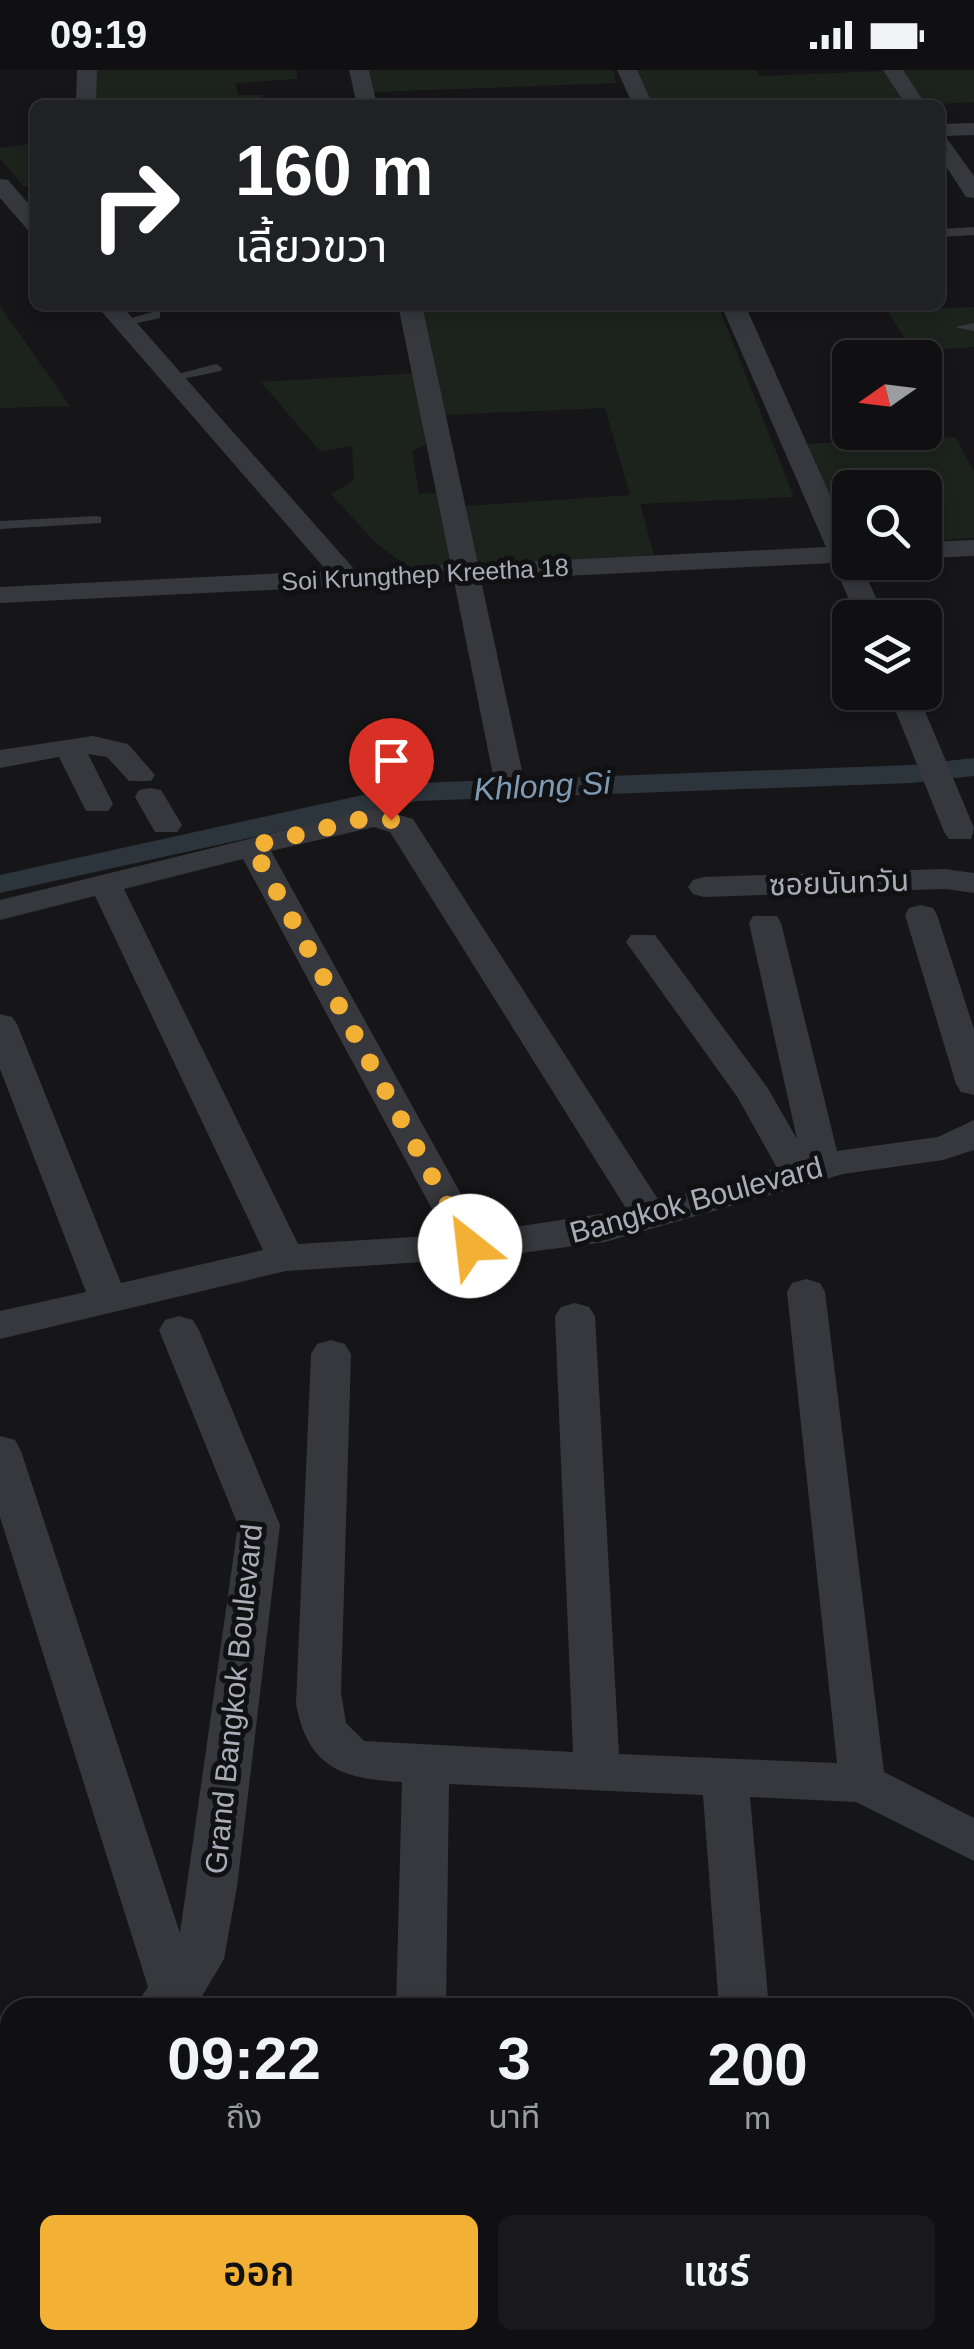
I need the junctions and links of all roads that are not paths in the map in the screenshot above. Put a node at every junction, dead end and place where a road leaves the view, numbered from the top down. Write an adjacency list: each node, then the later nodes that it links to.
1 (87, 70): 5 (street)
2 (360, 70): 6 (street)
3 (627, 70): 7 (street)
4 (893, 70): 8 (street)
5 (86, 100)
6 (366, 100)
7 (640, 100)
8 (913, 100)
9 (974, 129): 10 (street)
10 (945, 130)
11 (945, 148): 13 (street)
12 (0, 185): 14 (street)
13 (974, 192)
14 (30, 218)
15 (974, 231): 16 (lane)
16 (945, 233)
17 (411, 310): 29 (street)
18 (735, 310): 23 (street)
19 (116, 313): 20 (lane); 22 (street)
20 (156, 316)
21 (216, 368): 22 (lane)
22 (172, 377): 30 (street)
23 (832, 519)
24 (96, 520): 25 (lane)
25 (0, 525)
26 (974, 548): 27 (street)
27 (942, 549)
28 (832, 555): 29 (street, Soi Krungthep Kreetha 18)
29 (467, 572): 30 (street, Soi Krungthep Kreetha 18); 35 (street)
30 (348, 578): 31 (street, Soi Krungthep Kreetha 18)
31 (0, 595)
32 (909, 710): 38 (street)
33 (69, 746): 34 (street); 36 (street); 37 (street)
34 (0, 758)
35 (509, 780)
36 (97, 804)
37 (166, 825)
38 (960, 832)
39 (252, 846): 41 (street); 51 (street); 52 (street)
40 (974, 883): 42 (street, ซอยนันทวัน)
41 (104, 884): 43 (street); 53 (street)
42 (704, 887)
43 (0, 910)
44 (921, 915): 48 (street)
45 (765, 923): 50 (street)
46 (643, 942): 50 (street)
47 (0, 1024): 55 (street)
48 (974, 1084)
49 (974, 1132): 50 (street, Bangkok Boulevard)
50 (810, 1170): 51 (street, Bangkok Boulevard)
51 (650, 1218): 52 (street, Bangkok Boulevard)
52 (470, 1246): 53 (street, Bangkok Boulevard)
53 (286, 1258): 55 (street, Bangkok Boulevard)
54 (806, 1292): 64 (street)
55 (108, 1299): 57 (street, Bangkok Boulevard)
56 (575, 1316): 62 (street)
57 (0, 1325)
58 (179, 1330): 67 (street, Grand Bangkok Boulevard)
59 (331, 1354): 61 (street)
60 (0, 1452): 66 (street)
61 (426, 1764): 62 (street); 68 (street)
62 (597, 1771): 63 (street)
63 (726, 1777): 64 (street); 69 (street)
64 (862, 1783): 65 (street)
65 (974, 1841)
66 (166, 1998)
67 (169, 1998)
68 (421, 1998)
69 (743, 1998)

